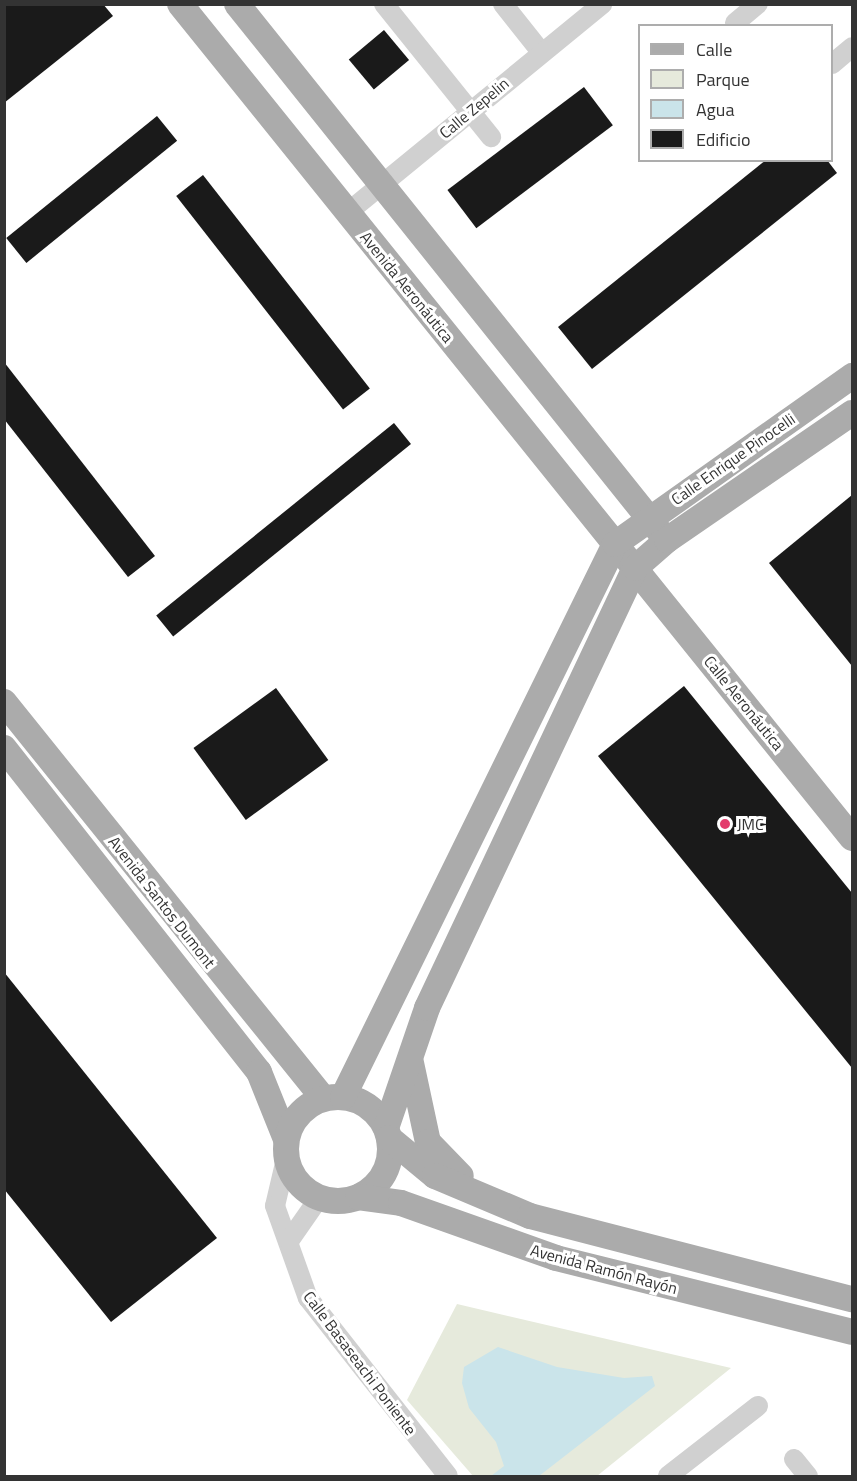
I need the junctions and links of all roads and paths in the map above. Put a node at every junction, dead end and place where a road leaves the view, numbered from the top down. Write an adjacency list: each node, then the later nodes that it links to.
1 (180, 4): 14 (main road, Avenida Aeronáutica)
2 (237, 4): 13 (main road)
3 (384, 4): 11 (street)
4 (503, 4): 9 (street)
5 (602, 4): 9 (street, Calle Zepelin)
6 (758, 4): 7 (street)
7 (735, 23)
8 (852, 47): 10 (street)
9 (542, 52): 11 (street, Calle Zepelin)
10 (833, 62)
11 (470, 111): 12 (street); 13 (street, Calle Zepelin)
12 (491, 136)
13 (383, 183): 14 (street, Calle Zepelin); 17 (main road)
14 (347, 213): 19 (main road, Avenida Aeronáutica)
15 (852, 376): 17 (main road, Calle Enrique Pinocelli)
16 (852, 413): 18 (main road, Calle Enrique Pinocelli)
17 (648, 519): 18 (main road); 19 (main road, Calle Enrique Pinocelli)
18 (667, 540): 20 (main road, Calle Enrique Pinocelli)
19 (615, 544): 20 (main road, Avenida Aeronáutica); 25 (main road)
20 (635, 568): 23 (main road, Calle Aeronáutica); 24 (main road)
21 (4, 702): 25 (main road, Avenida Santos Dumont)
22 (4, 748): 27 (main road, Avenida Santos Dumont)
23 (852, 838)
24 (411, 1056): 26 (main road); 30 (main road)
25 (333, 1097): 26 (main road); 27 (main road)
26 (388, 1133): 28 (main road); 30 (main road, Avenida Ramón Rayón)
27 (286, 1149): 29 (main road); 31 (street, Calle Basaseachi Poniente)
28 (358, 1197): 29 (main road); 33 (main road, Avenida Ramón Rayón)
29 (319, 1198): 31 (street)
30 (491, 1201): 32 (main road, Avenida Ramón Rayón)
31 (289, 1241): 36 (street, Calle Basaseachi Poniente)
32 (852, 1299)
33 (852, 1332)
34 (758, 1406): 37 (street)
35 (794, 1459): 38 (street)
36 (448, 1476)
37 (668, 1476)
38 (808, 1476)

